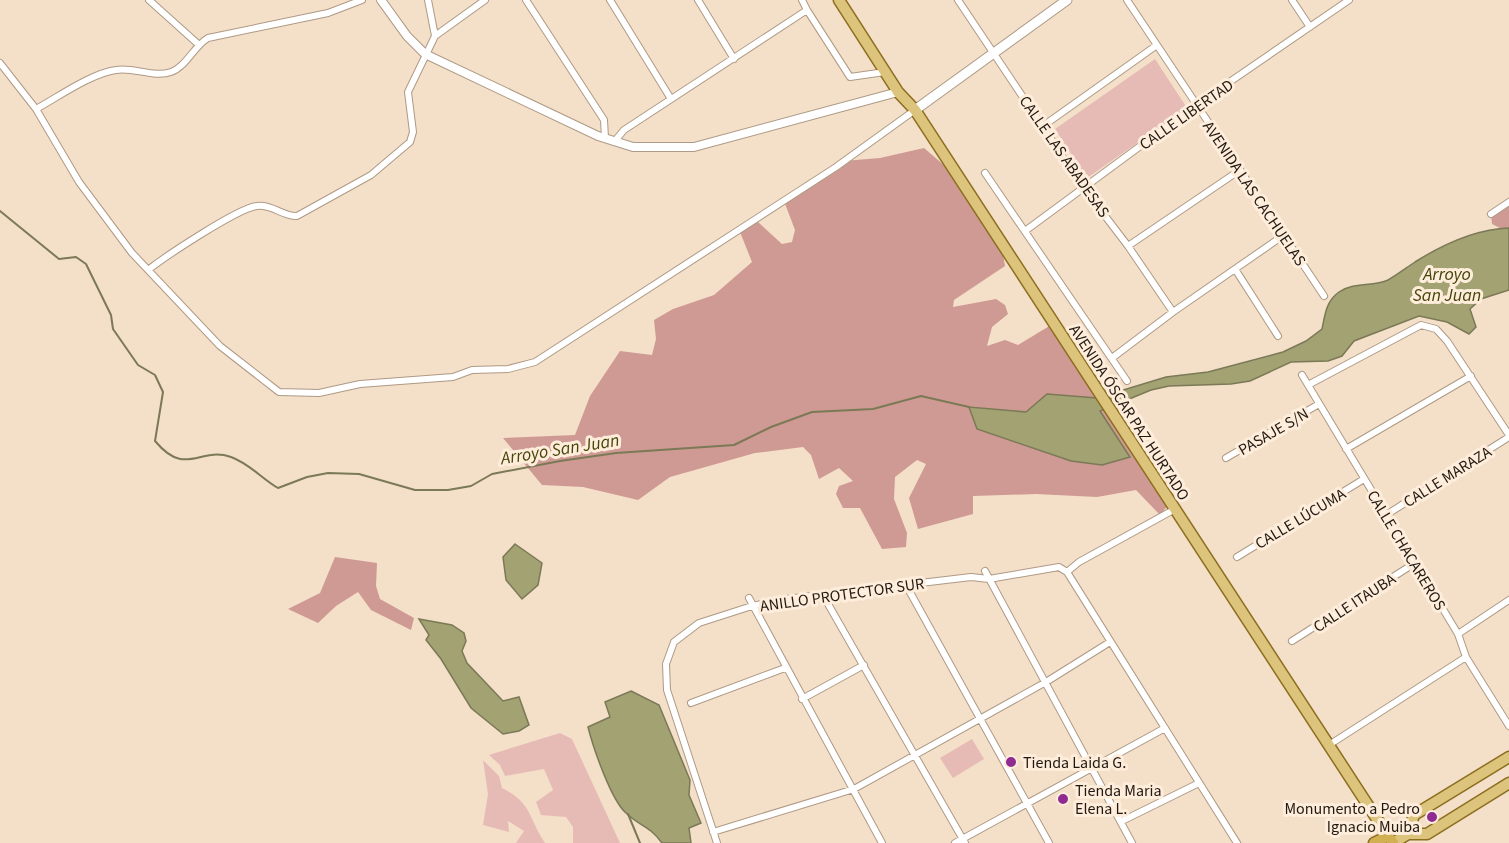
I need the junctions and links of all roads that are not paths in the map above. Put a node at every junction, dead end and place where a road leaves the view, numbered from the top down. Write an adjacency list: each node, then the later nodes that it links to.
1 (149, 0): 19 (street)
2 (362, 0): 19 (street)
3 (381, 0): 22 (street)
4 (429, 0): 18 (street)
5 (485, 0): 18 (street)
6 (525, 0): 32 (street)
7 (610, 0): 27 (street)
8 (698, 0): 23 (street)
9 (802, 0): 16 (street)
10 (839, 0): 25 (main road, AVENIDA ÓSCAR PAZ HURTADO)
11 (958, 0): 21 (street, CALLE LAS ABADESAS)
12 (1067, 0): 21 (main road)
13 (1127, 0): 20 (street, AVENIDA LAS CACHUELAS)
14 (1292, 0): 17 (street)
15 (1349, 0): 17 (street, CALLE LIBERTAD)
16 (807, 10): 23 (street); 25 (street)
17 (1310, 27): 28 (street, CALLE LIBERTAD)
18 (435, 36): 22 (street)
19 (198, 44): 29 (street)
20 (1157, 45): 28 (street, AVENIDA LAS CACHUELAS); 31 (street)
21 (994, 52): 30 (main road); 31 (street, CALLE LAS ABADESAS)
22 (425, 54): 32 (street); 42 (street)
23 (734, 59): 27 (street)
24 (0, 63): 29 (street)
25 (885, 72): 26 (main road, AVENIDA ÓSCAR PAZ HURTADO)
26 (898, 92): 30 (main road, AVENIDA ÓSCAR PAZ HURTADO); 32 (street)
27 (671, 99): 32 (street)
28 (1196, 105): 33 (street, AVENIDA LAS CACHUELAS); 35 (street, CALLE LIBERTAD)
29 (36, 109): 42 (street)
30 (915, 110): 42 (street); 56 (main road, AVENIDA ÓSCAR PAZ HURTADO)
31 (1043, 126): 35 (street, CALLE LAS ABADESAS)
32 (610, 140)
33 (1240, 170): 39 (street, AVENIDA LAS CACHUELAS); 40 (street)
34 (985, 173): 38 (street)
35 (1083, 187): 38 (street, CALLE LIBERTAD); 40 (street, CALLE LAS ABADESAS)
36 (1509, 202): 37 (street)
37 (1491, 214)
38 (1024, 231): 46 (street)
39 (1284, 235): 41 (street); 43 (street, AVENIDA LAS CACHUELAS)
40 (1128, 246): 44 (street, CALLE LAS ABADESAS)
41 (1235, 269): 44 (street); 45 (street)
42 (148, 270)
43 (1324, 297)
44 (1173, 312): 46 (street)
45 (1278, 336)
46 (1112, 358): 49 (street)
47 (1302, 375): 50 (street, CALLE CHACAREROS)
48 (1470, 376): 50 (street); 52 (street); 53 (street)
49 (1127, 381)
50 (1308, 385): 51 (street, CALLE CHACAREROS)
51 (1319, 404): 53 (street, CALLE CHACAREROS); 54 (street, PASAJE S/N)
52 (1509, 436): 57 (street, CALLE MARAZA)
53 (1346, 449): 55 (street, CALLE CHACAREROS)
54 (1226, 458)
55 (1364, 479): 57 (street, CALLE CHACAREROS); 58 (street, CALLE LÚCUMA)
56 (1175, 509): 61 (street); 80 (main road, AVENIDA ÓSCAR PAZ HURTADO)
57 (1386, 514): 59 (street, CALLE CHACAREROS)
58 (1236, 556)
59 (1415, 563): 68 (street, CALLE CHACAREROS); 69 (street, CALLE ITAUBA)
60 (985, 571): 62 (street)
61 (1067, 572): 62 (street, ANILLO PROTECTOR SUR); 70 (street)
62 (989, 579): 63 (street, ANILLO PROTECTOR SUR); 74 (street)
63 (906, 585): 64 (street, ANILLO PROTECTOR SUR); 77 (street)
64 (824, 597): 67 (street, ANILLO PROTECTOR SUR); 72 (street)
65 (749, 598): 67 (street)
66 (1509, 600): 68 (street)
67 (752, 606): 73 (street); 89 (street, ANILLO PROTECTOR SUR)
68 (1458, 634): 71 (street, CALLE CHACAREROS)
69 (1292, 641)
70 (1110, 642): 74 (street); 79 (street)
71 (1466, 657): 78 (street, CALLE CHACAREROS); 80 (street)
72 (864, 665): 75 (street); 81 (street)
73 (785, 668): 75 (street); 76 (street)
74 (1046, 682): 77 (street); 83 (street)
75 (802, 699): 86 (street)
76 (691, 703)
77 (980, 719): 81 (street); 87 (street)
78 (1509, 726)
79 (1165, 728): 83 (street); 84 (street)
80 (1329, 745): 91 (main road, AVENIDA ÓSCAR PAZ HURTADO)
81 (915, 754): 86 (street); 92 (street)
82 (1509, 757): 90 (main road)
83 (1094, 769): 87 (street); 88 (street)
84 (1198, 783): 88 (street); 98 (street)
85 (1509, 783): 90 (main road)
86 (854, 789): 89 (street); 94 (street)
87 (1028, 804): 92 (street); 96 (street)
88 (1122, 821): 97 (street)
89 (713, 832): 93 (street, ANILLO PROTECTOR SUR)
90 (1407, 834): 91 (main road)
91 (1390, 839): 99 (highway)
92 (964, 841): 95 (street)
93 (717, 843)
94 (882, 843)
95 (955, 843)
96 (1049, 843)
97 (1132, 843)
98 (1237, 843)
99 (1374, 843)

